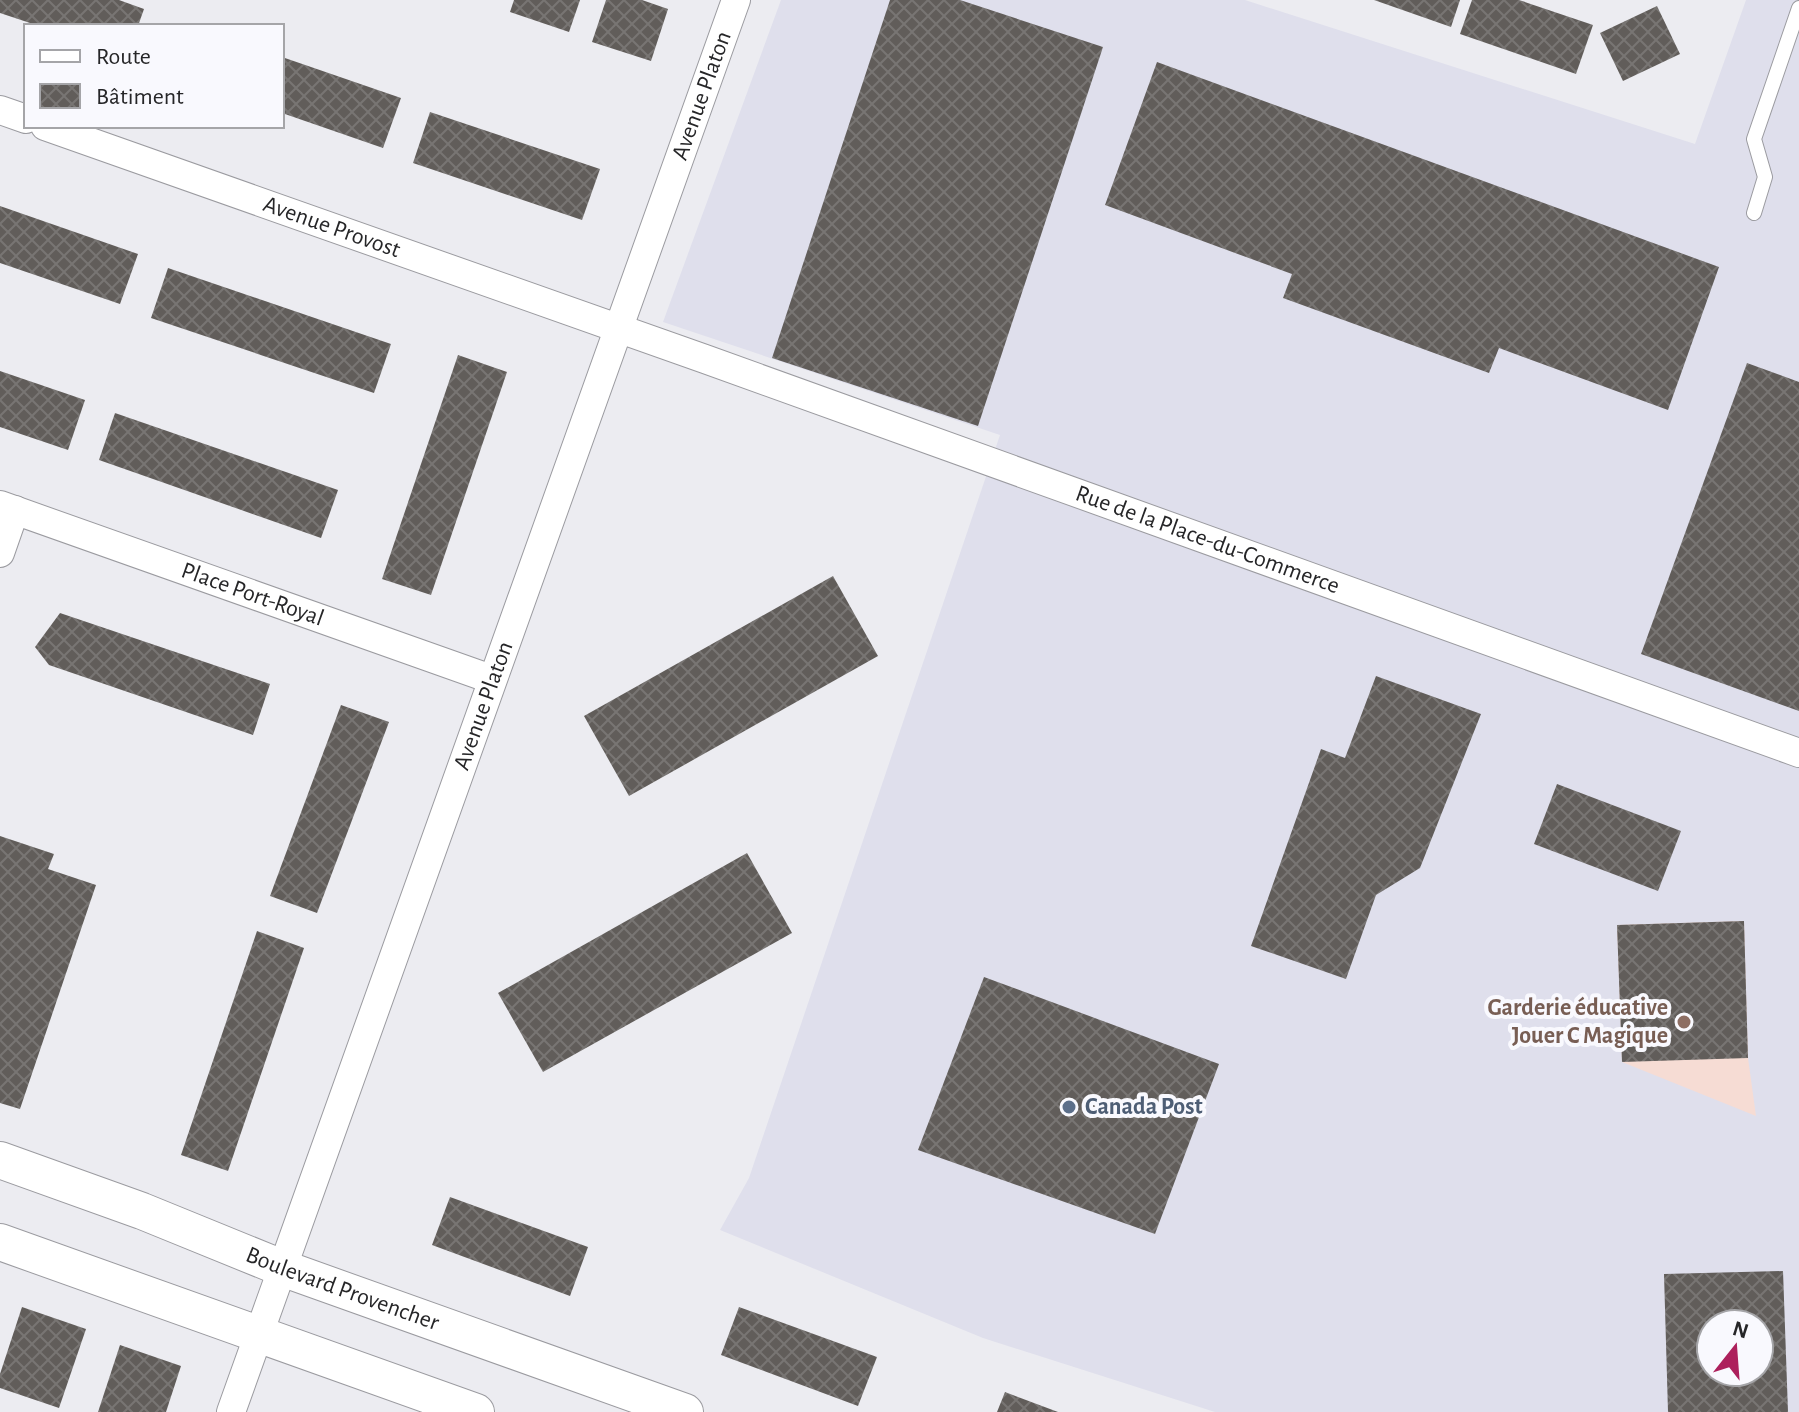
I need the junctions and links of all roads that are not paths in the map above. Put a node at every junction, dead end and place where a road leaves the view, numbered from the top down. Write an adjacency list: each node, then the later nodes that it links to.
1 (736, 0): 7 (street, Avenue Platon)
2 (1799, 8): 6 (lane)
3 (0, 110): 4 (street)
4 (24, 118)
5 (51, 128): 7 (street, Avenue Provost)
6 (1754, 213)
7 (617, 328): 10 (street, Avenue Platon); 11 (street, Rue de la Place-du-Commerce)
8 (8, 508): 9 (street, Place Port-Royal); 10 (street, Place Port-Royal)
9 (0, 553)
10 (491, 679): 14 (street, Avenue Platon)
11 (1799, 753)
12 (0, 1160): 14 (street, Boulevard Provencher)
13 (0, 1242): 15 (street)
14 (282, 1268): 15 (street, Avenue Platon); 18 (street, Boulevard Provencher)
15 (259, 1334): 16 (street, Avenue Platon); 17 (street)
16 (231, 1412)
17 (476, 1412)
18 (685, 1412)

